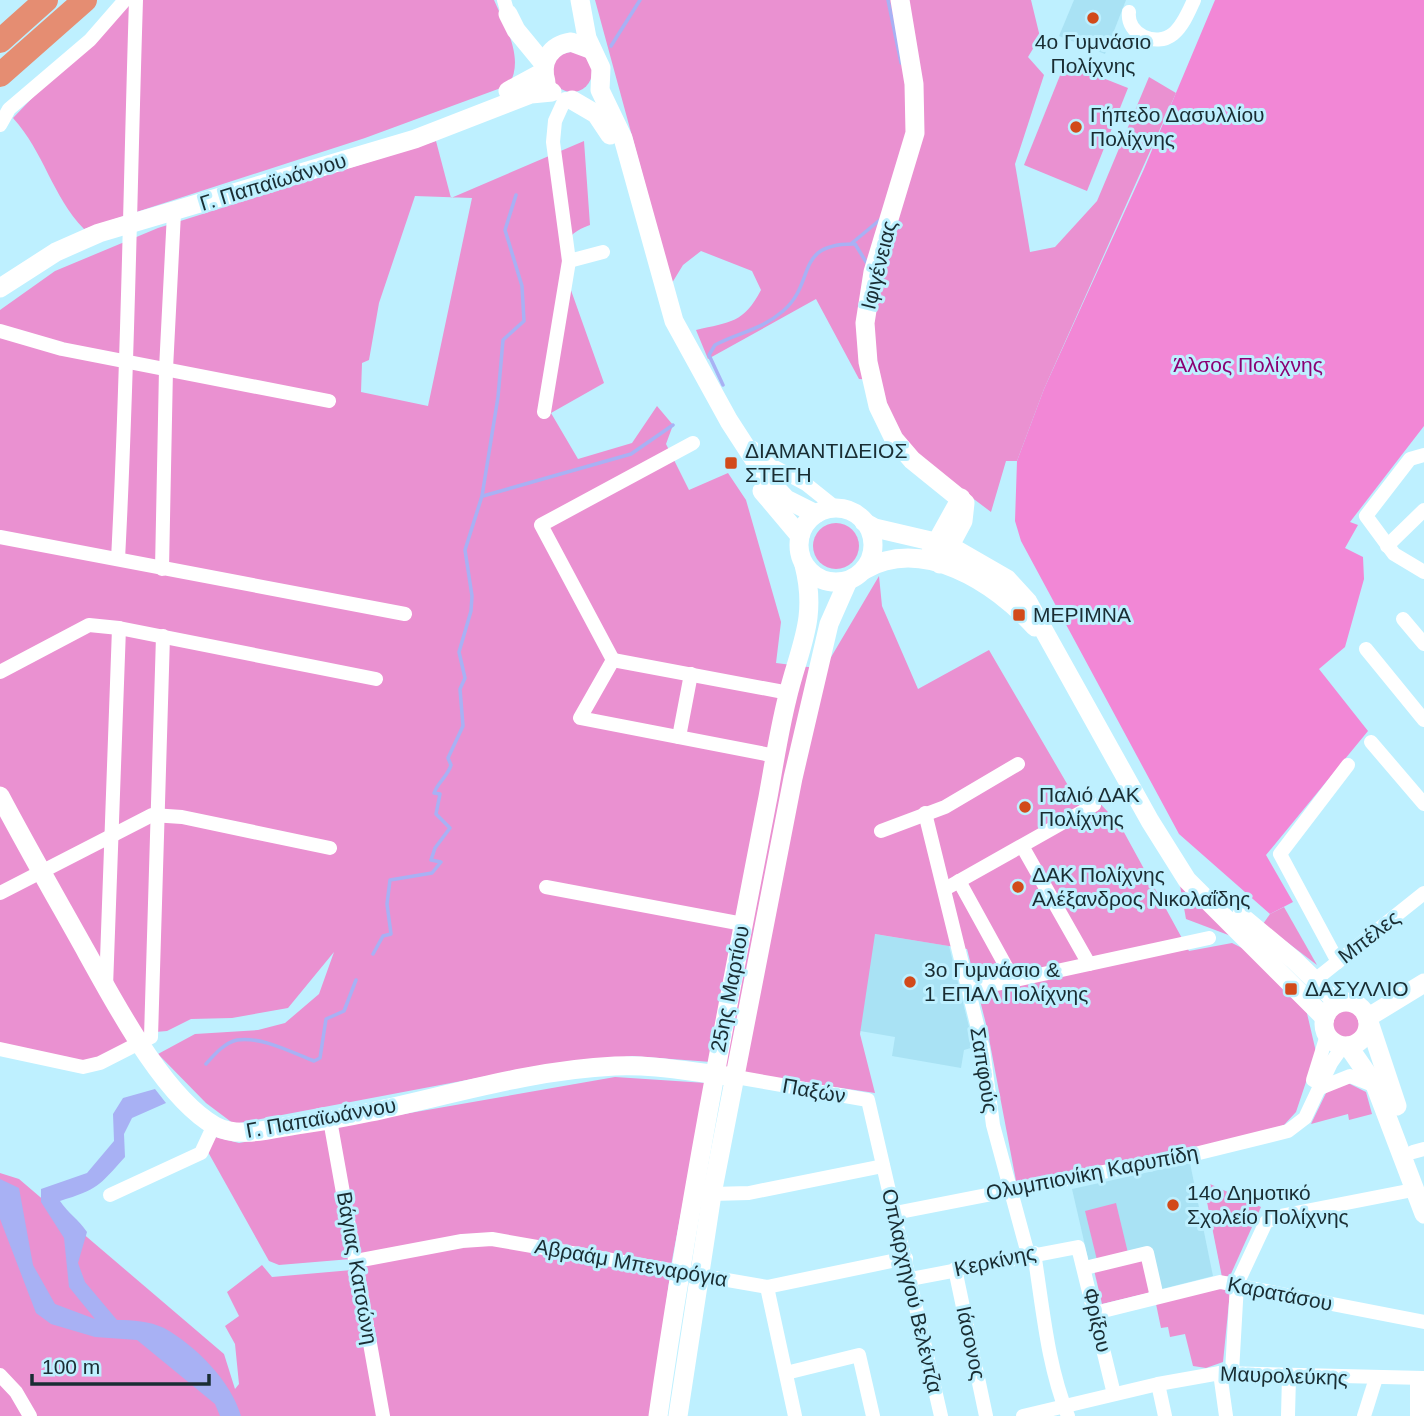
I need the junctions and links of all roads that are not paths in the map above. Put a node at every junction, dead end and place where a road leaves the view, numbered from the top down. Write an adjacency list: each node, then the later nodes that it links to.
1 (46, 0): 11 (highway)
2 (85, 0): 15 (highway)
3 (125, 0): 18 (street)
4 (136, 0): 21 (street)
5 (575, 0): 12 (street)
6 (580, 0): 13 (street)
7 (900, 0): 40 (street, Ιφιγένειας)
8 (1194, 0): 10 (street)
9 (506, 7): 12 (street); 14 (street)
10 (1129, 12)
11 (0, 41)
12 (561, 45): 13 (street); 14 (street)
13 (590, 49): 16 (street)
14 (544, 68): 17 (street); 19 (street)
15 (0, 75)
16 (599, 82): 17 (street); 30 (street)
17 (563, 97): 19 (street, Γ. Παπαϊωάννου); 23 (street); 37 (street)
18 (0, 125)
19 (383, 148): 20 (street, Γ. Παπαϊωάννου)
20 (174, 213): 21 (street, Γ. Παπαϊωάννου); 27 (street)
21 (129, 226): 24 (street, Γ. Παπαϊωάννου); 26 (street)
22 (603, 252): 23 (street)
23 (569, 261): 29 (street)
24 (0, 288)
25 (0, 331): 26 (street)
26 (128, 362): 27 (street); 41 (street)
27 (166, 369): 28 (street); 43 (street)
28 (329, 401)
29 (544, 412)
30 (730, 421): 33 (street); 35 (street)
31 (693, 443): 52 (street)
32 (1422, 455): 39 (street)
33 (836, 508): 35 (street); 36 (street)
34 (1424, 510): 39 (street)
35 (816, 514): 37 (street)
36 (864, 522): 40 (street); 45 (street)
37 (800, 536): 42 (street)
38 (0, 537): 41 (street)
39 (1387, 546): 44 (street)
40 (938, 552): 45 (street); 72 (street)
41 (118, 559): 43 (street)
42 (804, 565): 45 (street); 56 (street, 25ης Μαρτίου)
43 (162, 569): 46 (street)
44 (1424, 572)
45 (856, 575): 94 (street, 25ης Μαρτίου)
46 (405, 614)
47 (1403, 619): 50 (street)
48 (119, 628): 49 (street); 53 (street); 69 (street)
49 (163, 636): 55 (street); 67 (street)
50 (1424, 644)
51 (1366, 649): 57 (street)
52 (613, 660): 54 (street); 58 (street)
53 (0, 672)
54 (691, 674): 56 (street); 58 (street)
55 (376, 678)
56 (789, 693): 60 (street, 25ης Μαρτίου)
57 (1421, 709)
58 (678, 737): 60 (street)
59 (1371, 742): 64 (street)
60 (776, 755): 79 (street, 25ης Μαρτίου)
61 (1018, 764): 66 (street)
62 (1348, 765): 81 (street)
63 (0, 796): 73 (street, Γ. Παπαϊωάννου)
64 (1424, 804)
65 (1094, 805): 70 (street)
66 (925, 813): 68 (street); 76 (street, Σαπφούς)
67 (159, 814): 69 (street); 71 (street); 91 (street)
68 (881, 831)
69 (114, 834): 73 (street); 86 (street)
70 (1022, 846): 74 (street); 82 (street)
71 (330, 848)
72 (1175, 858): 83 (street); 90 (street)
73 (41, 872): 77 (street); 86 (street, Γ. Παπαϊωάννου)
74 (959, 881): 76 (street); 84 (street)
75 (546, 887): 79 (street)
76 (944, 889): 87 (street, Σαπφούς)
77 (0, 893)
78 (1424, 893): 81 (street, Μπέλες)
79 (743, 924): 93 (street, 25ης Μαρτίου)
80 (1209, 938): 82 (street)
81 (1338, 962): 83 (street, Μπέλες)
82 (1089, 964): 84 (street)
83 (1315, 980): 88 (street)
84 (1014, 981): 87 (street)
85 (1424, 983): 89 (street)
86 (106, 987): 91 (street, Γ. Παπαϊωάννου)
87 (969, 990): 103 (street, Σαπφούς)
88 (1338, 1003): 89 (street); 90 (street)
89 (1368, 1019): 90 (street); 100 (street)
90 (1336, 1036): 95 (street); 96 (street); 99 (street)
91 (138, 1043): 92 (street); 98 (street, Γ. Παπαϊωάννου)
92 (0, 1049)
93 (713, 1075): 94 (street, Γ. Παπαϊωάννου); 97 (street, Γ. Παπαϊωάννου); 114 (street, 25ης Μαρτίου)
94 (736, 1077): 101 (street, Παξών); 105 (street, 25ης Μαρτίου)
95 (1320, 1088): 96 (street); 99 (street)
96 (1377, 1090): 102 (street)
97 (330, 1120): 98 (street, Γ. Παπαϊωάννου); 111 (street, Βάγιας Κατσώνη)
98 (214, 1125): 104 (street)
99 (1288, 1131): 103 (street, Ολυμπιονίκη Καρυπίδη)
100 (1419, 1150): 102 (street)
101 (883, 1166): 105 (street); 106 (street, Οπλαρχηγού Βελέντζα)
102 (1419, 1187): 107 (street); 117 (street)
103 (1012, 1191): 106 (street, Ολυμπιονίκη Καρυπίδη); 109 (street, Σαπφούς)
104 (110, 1195)
105 (712, 1195): 115 (street, 25ης Μαρτίου)
106 (895, 1213): 110 (street, Οπλαρχηγού Βελέντζα)
107 (1424, 1214)
108 (1079, 1247): 109 (street, Κερκίνης); 112 (street, Φρίξου)
109 (1031, 1253): 113 (street, Κερκίνης); 130 (street, Σαπφούς)
110 (906, 1258): 116 (street, Οπλαρχηγού Βελέντζα); 118 (street, Αβραάμ Μπεναρόγια)
111 (356, 1261): 114 (street, Αβραάμ Μπεναρόγια); 132 (street, Βάγιας Κατσώνη)
112 (1084, 1268): 119 (street); 120 (street, Φρίξου)
113 (955, 1269): 116 (street, Κερκίνης); 138 (street, Ιάσoνος)
114 (679, 1270): 115 (street, Αβραάμ Μπεναρόγια); 133 (street, 25ης Μαρτίου)
115 (699, 1274): 118 (street, Αβραάμ Μπεναρόγια); 134 (street, 25ης Μαρτίου)
116 (911, 1279): 137 (street, Οπλαρχηγού Βελέντζα)
117 (1237, 1284): 119 (street, Καρατάσου); 121 (street, Καρατάσου); 122 (street)
118 (767, 1287): 123 (street)
119 (1157, 1297): 120 (street, Καρατάσου)
120 (1095, 1313): 129 (street, Φρίξου)
121 (1424, 1322)
122 (1226, 1372): 125 (street, Μαυρολεύκης); 128 (street, Μαυρολεύκης); 141 (street)
123 (786, 1373): 135 (street); 136 (street)
124 (0, 1375): 131 (street)
125 (1289, 1376): 126 (street, Μαυρολεύκης); 142 (street)
126 (1376, 1378): 127 (street, Μαυρολεύκης); 143 (street)
127 (1421, 1378): 144 (street)
128 (1158, 1384): 129 (street, Μαυρολεύκης); 140 (street)
129 (1114, 1394): 130 (street, Μαυρολεύκης)
130 (1066, 1411): 139 (street, Μαυρολεύκης)
131 (30, 1416)
132 (383, 1416)
133 (658, 1416)
134 (678, 1416)
135 (795, 1416)
136 (873, 1416)
137 (941, 1416)
138 (986, 1416)
139 (1023, 1416)
140 (1165, 1416)
141 (1226, 1416)
142 (1288, 1416)
143 (1364, 1416)
144 (1418, 1416)

